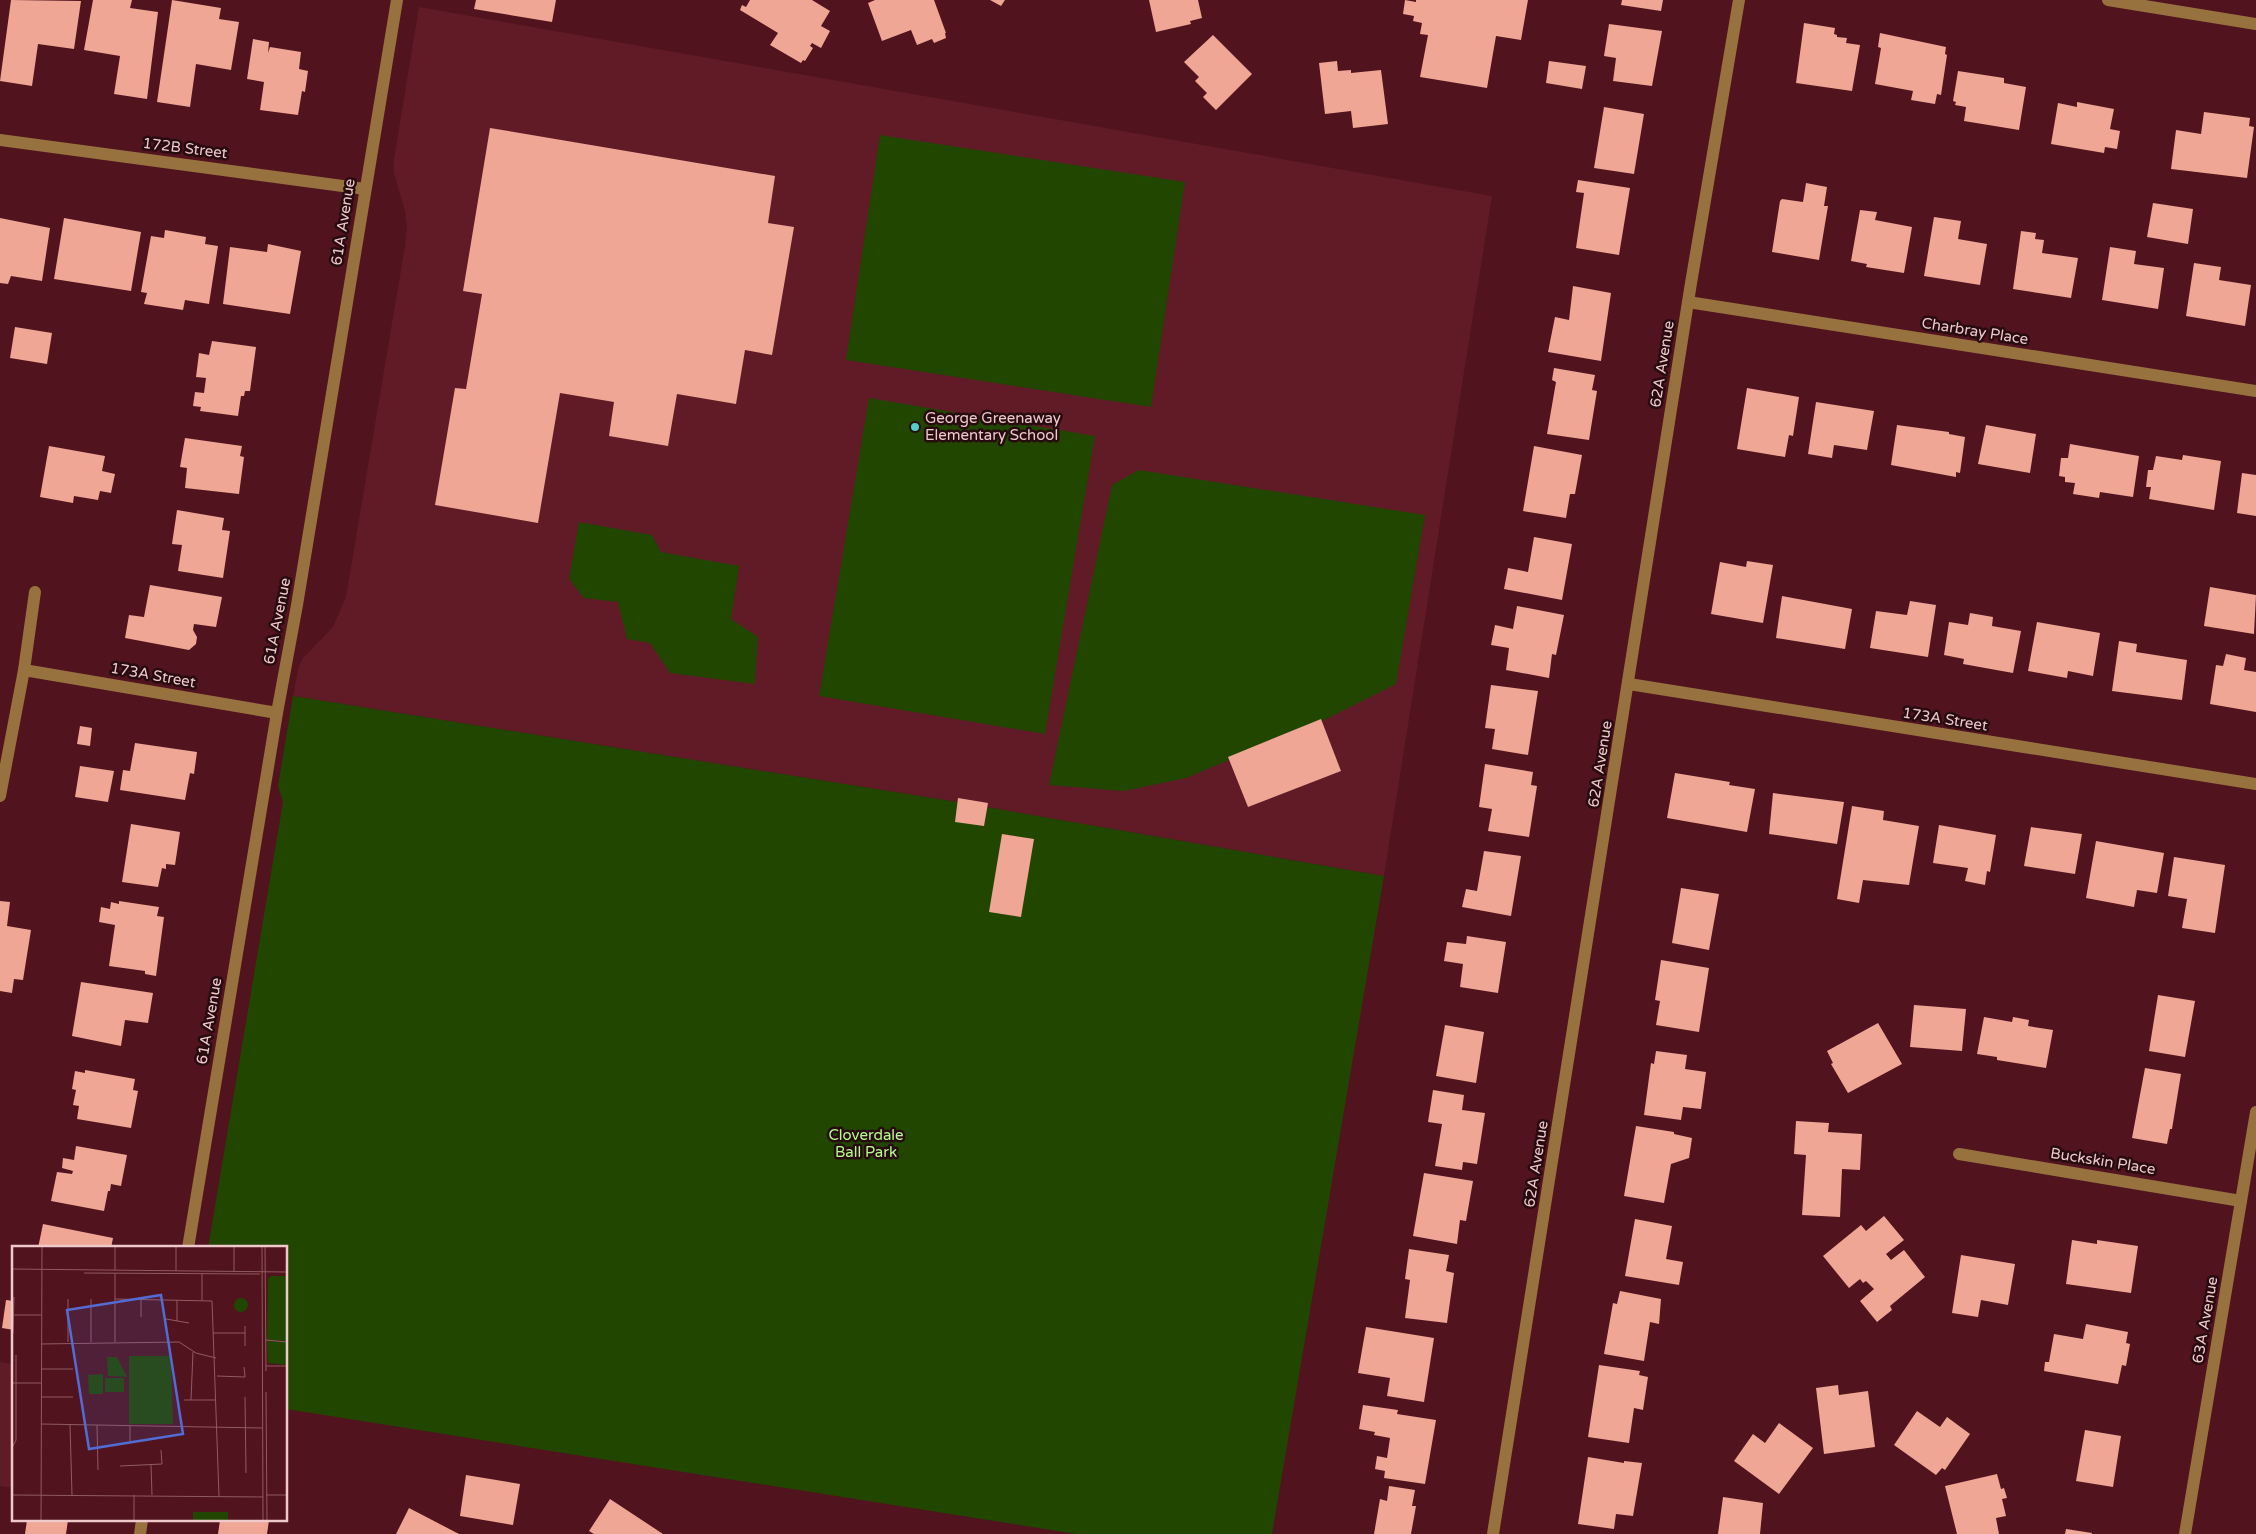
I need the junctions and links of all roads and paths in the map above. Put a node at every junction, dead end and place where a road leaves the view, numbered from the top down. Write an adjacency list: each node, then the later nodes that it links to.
1 (396, 0): 6 (street, 61A Avenue)
2 (1739, 0): 7 (street, 62A Avenue)
3 (2108, 0): 4 (street)
4 (2256, 24)
5 (0, 140): 6 (street, 172B Street)
6 (365, 190): 12 (street, 61A Avenue)
7 (1688, 302): 8 (street, Charbray Place); 11 (street, 62A Avenue)
8 (2256, 391)
9 (35, 592): 10 (street)
10 (24, 670): 12 (street, 173A Street); 14 (street)
11 (1629, 684): 13 (street, 173A Street); 19 (street, 62A Avenue)
12 (277, 713): 18 (street, 61A Avenue)
13 (2256, 784)
14 (0, 796)
15 (2256, 1112): 17 (street, 63A Avenue)
16 (1959, 1154): 17 (street, Buckskin Place)
17 (2241, 1201): 20 (street, 63A Avenue)
18 (188, 1246)
19 (1493, 1534)
20 (2185, 1534)

